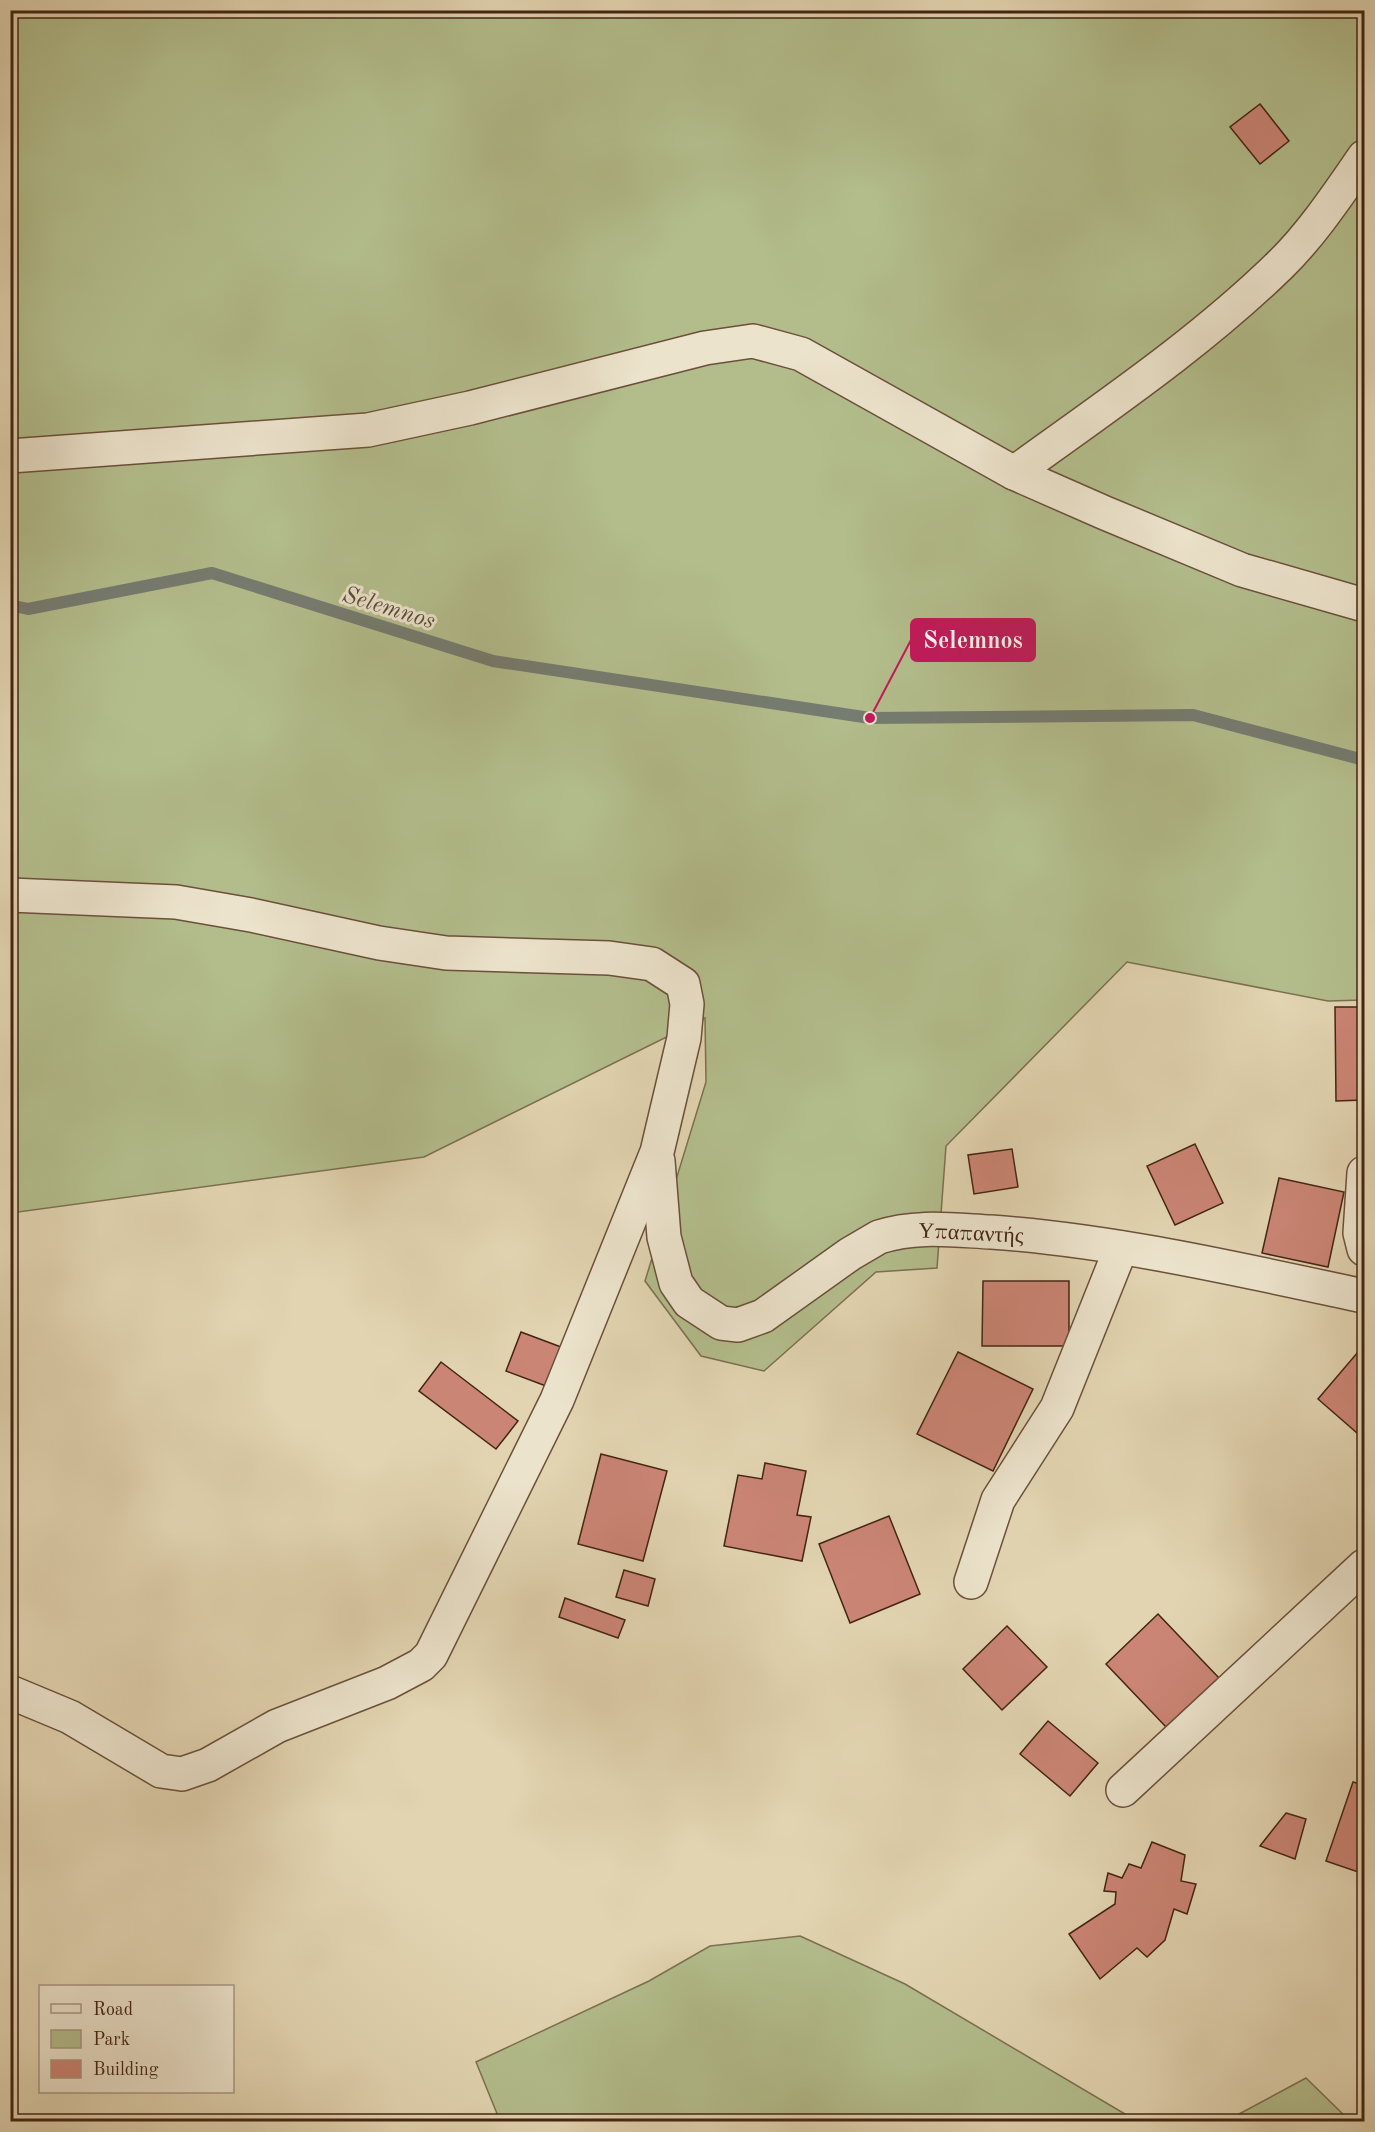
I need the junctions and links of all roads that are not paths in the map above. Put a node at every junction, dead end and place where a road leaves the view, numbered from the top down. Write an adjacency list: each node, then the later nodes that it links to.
1 (1365, 157): 3 (street)
2 (10, 456): 3 (street)
3 (1014, 473): 4 (street)
4 (1365, 605)
5 (10, 895): 6 (street)
6 (657, 1152): 8 (street, Υπαπαντής); 13 (street)
7 (1365, 1173): 9 (street)
8 (1121, 1248): 10 (street, Υπαπαντής); 12 (street)
9 (1365, 1249)
10 (1365, 1296)
11 (1365, 1566): 14 (street)
12 (971, 1582)
13 (10, 1692)
14 (1123, 1790)

